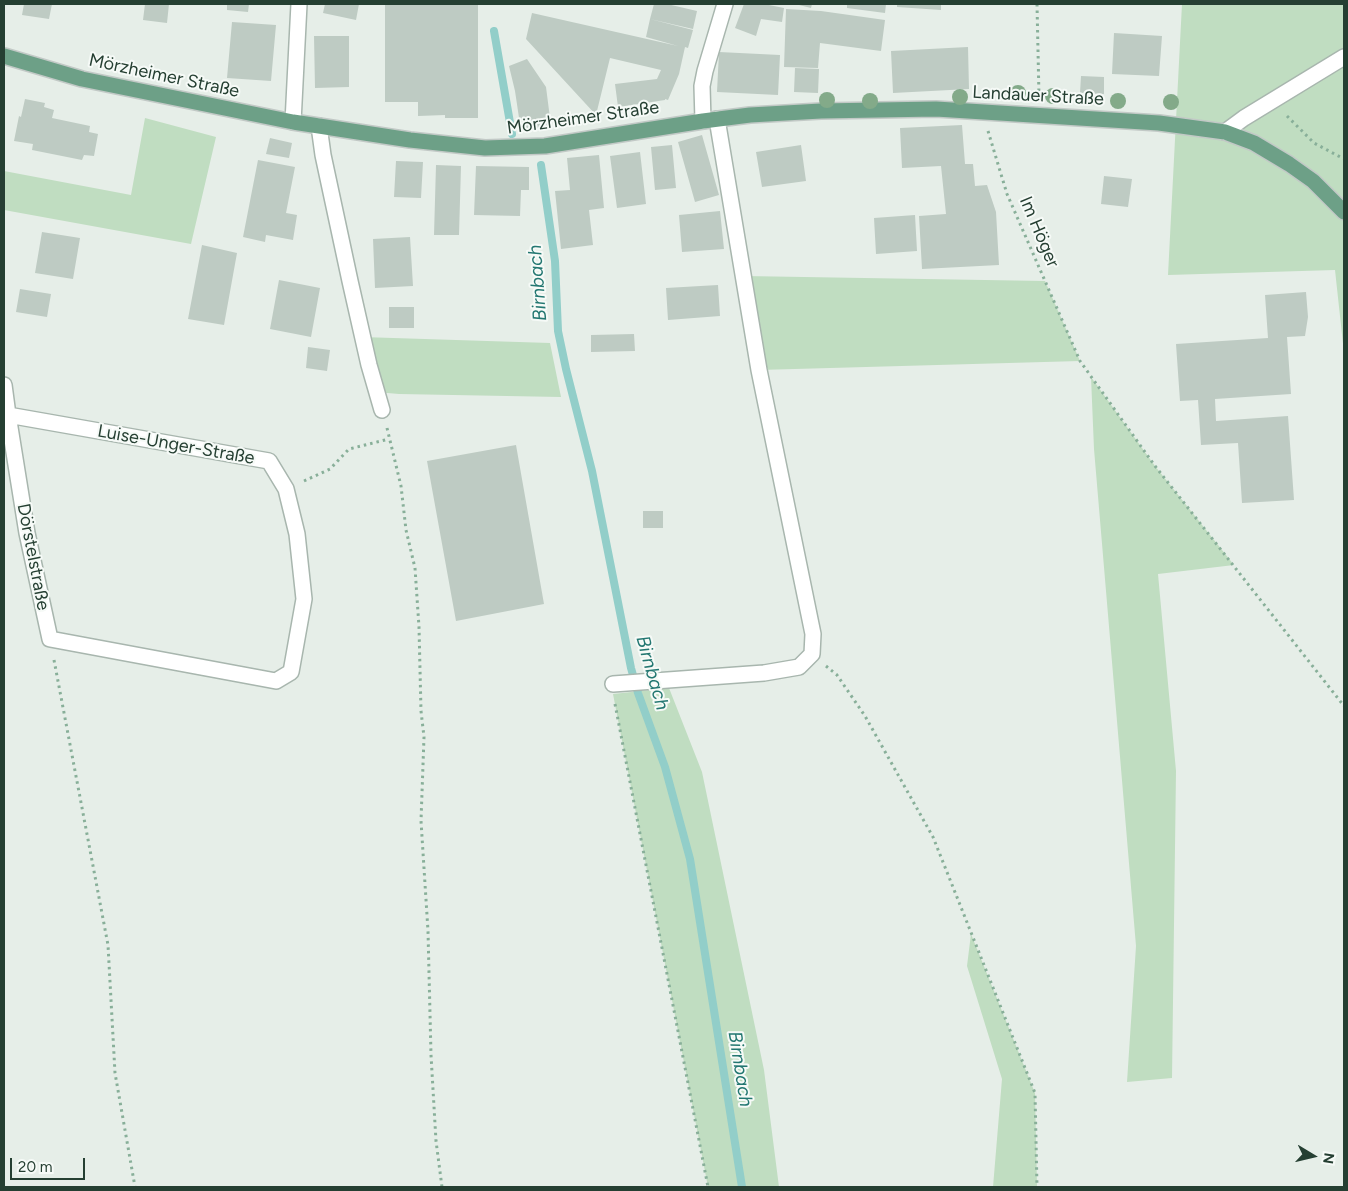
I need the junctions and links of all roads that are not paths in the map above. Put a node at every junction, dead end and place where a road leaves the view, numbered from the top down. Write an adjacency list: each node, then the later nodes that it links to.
1 (299, 4): 6 (street)
2 (725, 4): 5 (street)
3 (4, 56): 6 (main road, Mörzheimer Straße)
4 (1344, 57): 8 (street)
5 (710, 120): 7 (main road, Mörzheimer Straße); 8 (main road, Landauer Straße); 14 (street)
6 (294, 122): 7 (main road, Mörzheimer Straße)
7 (319, 126): 11 (street)
8 (1225, 132): 9 (main road, Landauer Straße)
9 (1344, 212)
10 (4, 385): 12 (street, Dörstelstraße)
11 (382, 410)
12 (8, 415): 13 (street, Dörstelstraße); 13 (street, Luise-Unger-Straße)
13 (50, 639)
14 (615, 683)

